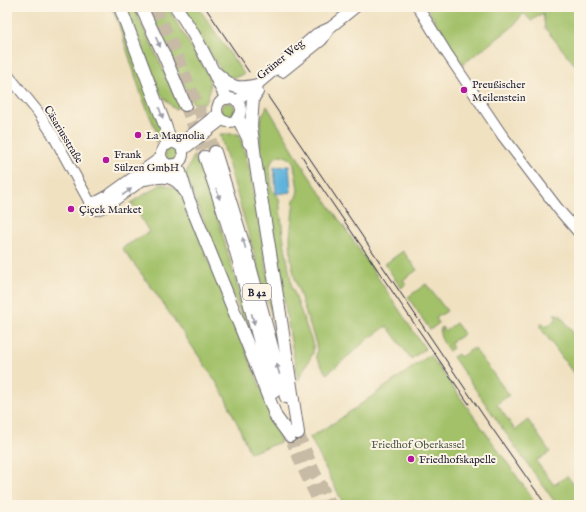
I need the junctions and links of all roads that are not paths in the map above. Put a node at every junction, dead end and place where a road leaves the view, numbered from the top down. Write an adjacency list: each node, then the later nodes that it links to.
1 (120, 7): 12 (highway, one-way to 12)
2 (141, 7): 9 (highway, one-way to 9)
3 (176, 7): 6 (highway, B 42)
4 (356, 7): 8 (main road, Grüner Weg)
5 (418, 7): 19 (main road)
6 (212, 69): 8 (highway, B 42); 10 (highway, B 42)
7 (7, 74): 18 (main road, Cäsariusstraße)
8 (257, 89): 10 (main road, Grüner Weg); 15 (highway, B 42)
9 (185, 105)
10 (235, 106): 11 (main road); 11 (main road, Grüner Weg); 15 (highway, B 42)
11 (220, 117): 12 (main road, Grüner Weg)
12 (176, 147): 14 (main road, Grüner Weg); 14 (main road, Grüner Weg)
13 (210, 155): 20 (highway, B 42)
14 (166, 162): 16 (main road, Grüner Weg); 17 (highway, B 42); 18 (main road, Grüner Weg)
15 (256, 166): 20 (highway, B 42, one-way to 15)
16 (144, 179): 17 (highway, B 42); 18 (main road, Grüner Weg, one-way to 16)
17 (188, 198): 20 (highway, B 42)
18 (92, 206)
19 (579, 234)
20 (294, 435)

